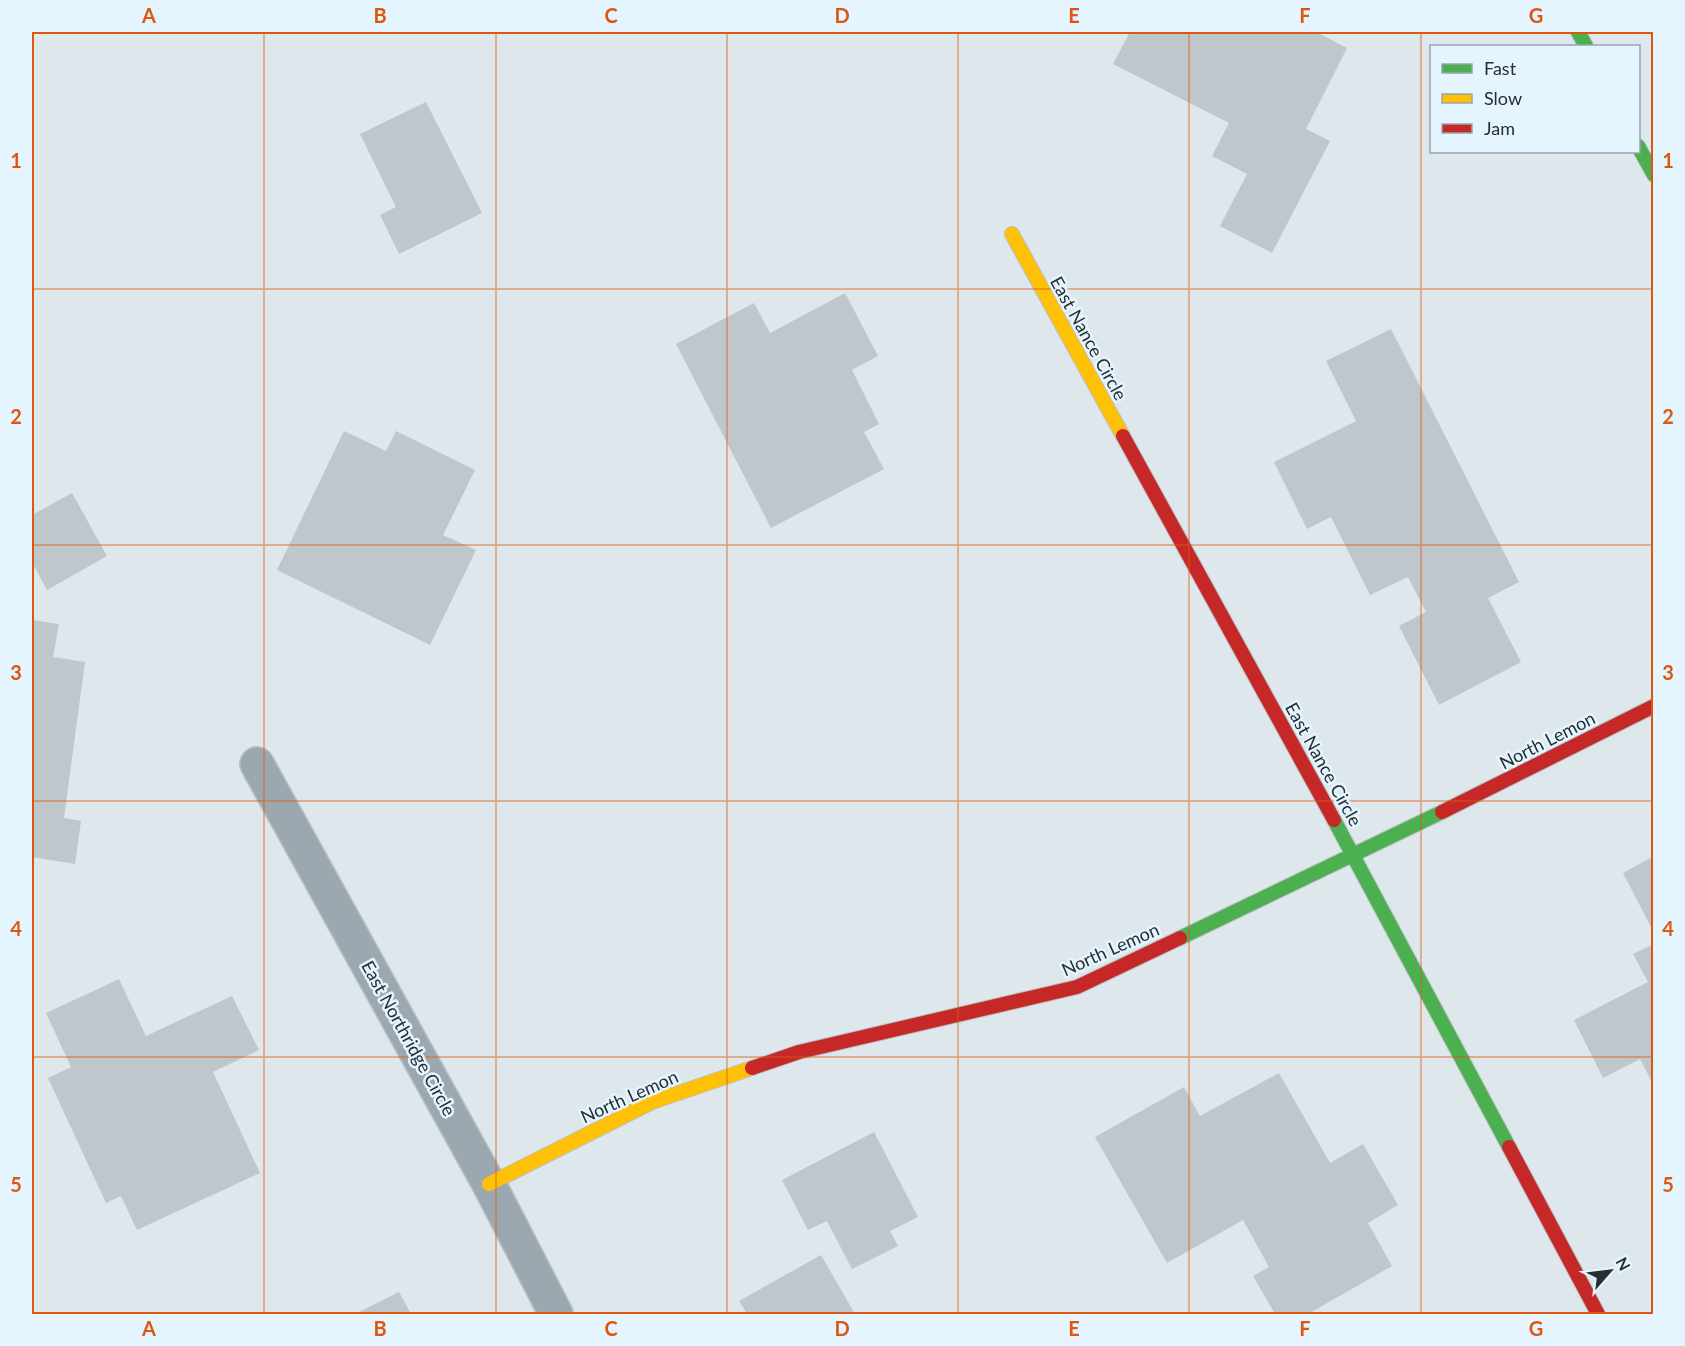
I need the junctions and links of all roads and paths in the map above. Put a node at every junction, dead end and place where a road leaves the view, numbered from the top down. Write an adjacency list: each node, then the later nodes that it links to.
1 (1640, 150): 2 (street)
2 (1653, 175)
3 (1012, 234): 6 (street, East Nance Circle)
4 (1653, 706): 6 (street, North Lemon)
5 (257, 764): 7 (street, East Northridge Circle)
6 (1354, 856): 7 (street, North Lemon); 9 (street, East Nance Circle)
7 (489, 1184): 8 (street, East Northridge Circle)
8 (556, 1314)
9 (1598, 1314)

